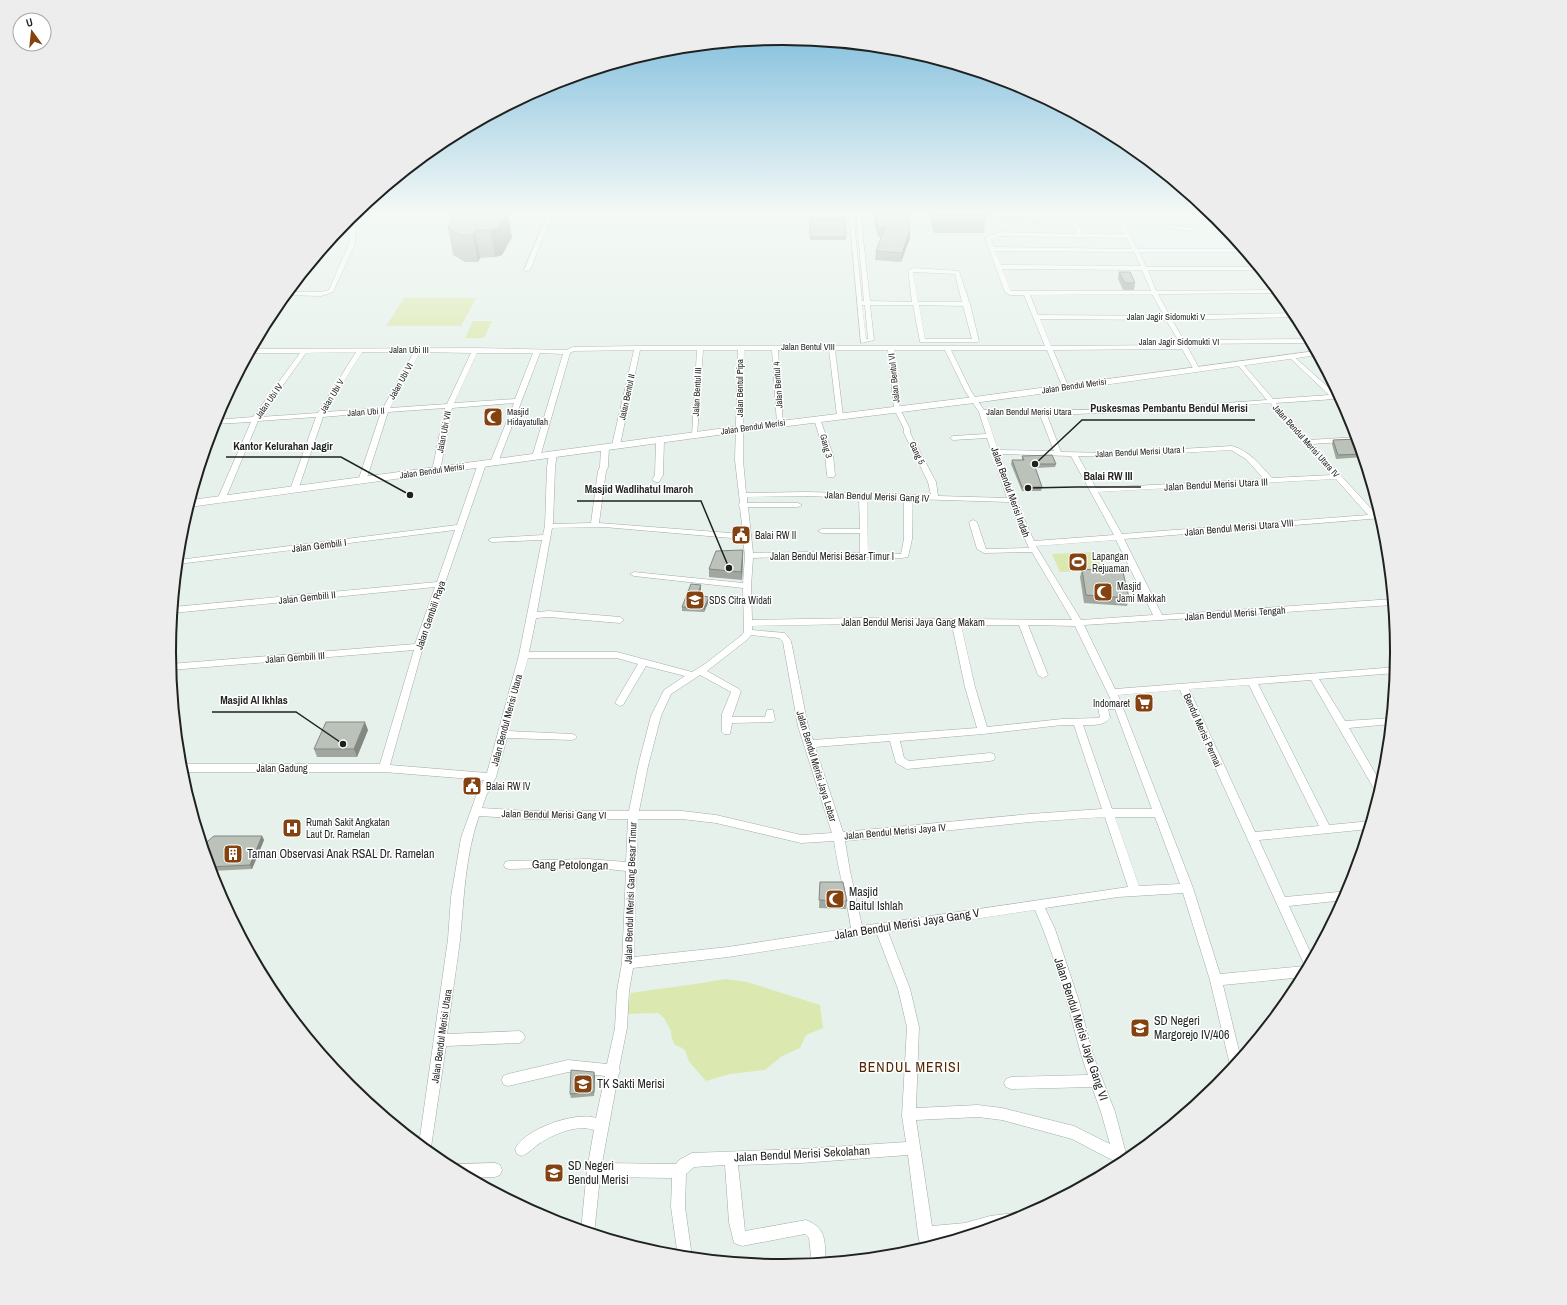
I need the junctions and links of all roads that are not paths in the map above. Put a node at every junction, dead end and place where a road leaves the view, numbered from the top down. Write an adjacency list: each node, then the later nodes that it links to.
1 (340, 272): 11 (street)
2 (857, 272): 12 (street)
3 (864, 272): 13 (street)
4 (910, 272): 14 (street)
5 (955, 272): 15 (street)
6 (1000, 272): 10 (street)
7 (1146, 272): 8 (street)
8 (1154, 292): 9 (street); 10 (street); 18 (street)
9 (1272, 292)
10 (1026, 293): 17 (street)
11 (294, 294)
12 (860, 303): 13 (street); 13 (street)
13 (867, 304): 14 (street)
14 (916, 304): 15 (street); 15 (street)
15 (967, 304)
16 (1289, 315): 18 (street, Jalan Jagir Sidomukti V)
17 (1035, 317): 18 (street, Jalan Jagir Sidomukti V); 21 (street)
18 (1168, 318): 20 (street)
19 (1305, 341): 20 (street, Jalan Jagir Sidomukti VI)
20 (1184, 345): 21 (street, Jalan Jagir Sidomukti VI); 39 (street)
21 (1048, 346): 28 (street, Jalan Bentul VIII); 40 (street)
22 (775, 347): 23 (street, Jalan Bentul VIII); 27 (street, Jalan Bentul VIII); 56 (street, Jalan Bentul 4)
23 (832, 347): 24 (street, Jalan Bentul VIII); 52 (street)
24 (891, 347): 28 (street, Jalan Bentul VIII); 47 (street, Jalan Bentul VI)
25 (637, 348): 26 (street, Jalan Bentul VIII); 35 (street, Jalan Bentul VIII); 64 (street, Jalan Bentul II)
26 (700, 348): 27 (street, Jalan Bentul VIII); 58 (street, Jalan Bentul III)
27 (741, 348): 57 (street, Jalan Bentul Pipa)
28 (947, 348): 43 (street, Jalan Bendul Merisi Indah)
29 (305, 350): 30 (street, Jalan Ubi III); 33 (street, Jalan Ubi III); 53 (street, Jalan Ubi IV)
30 (360, 350): 31 (street, Jalan Ubi III); 51 (street, Jalan Ubi V)
31 (418, 350): 32 (street, Jalan Ubi III); 48 (street, Jalan Ubi VI)
32 (475, 350): 34 (street, Jalan Ubi III); 46 (street, Jalan Ubi VII)
33 (256, 351)
34 (537, 352): 35 (street, Jalan Ubi III); 44 (street)
35 (567, 352): 70 (street)
36 (1312, 354): 37 (street, Jalan Bendul Merisi)
37 (1292, 357): 38 (street, Jalan Bendul Merisi); 41 (street)
38 (1240, 364): 39 (street, Jalan Bendul Merisi); 45 (street, Jalan Bendul Merisi Utara IV)
39 (1197, 370): 40 (street, Jalan Bendul Merisi)
40 (1066, 388): 43 (street, Jalan Bendul Merisi)
41 (1331, 391)
42 (1334, 397): 45 (street, Jalan Bendul Merisi Utara)
43 (974, 400): 47 (street, Jalan Bendul Merisi); 49 (street, Jalan Bendul Merisi Indah)
44 (518, 401): 46 (street, Jalan Ubi II); 71 (street)
45 (1271, 402): 50 (street, Jalan Bendul Merisi Utara); 63 (street, Jalan Bendul Merisi Utara IV)
46 (449, 406): 48 (street, Jalan Ubi II); 73 (street, Jalan Ubi VII)
47 (897, 409): 52 (street, Jalan Bendul Merisi); 83 (street, Gang 5)
48 (385, 411): 51 (street, Jalan Ubi II); 77 (street, Jalan Ubi VI)
49 (982, 412): 50 (street, Jalan Bendul Merisi Utara); 59 (street, Jalan Bendul Merisi Indah)
50 (1043, 413): 67 (street)
51 (320, 415): 53 (street, Jalan Ubi II); 79 (street, Jalan Ubi V)
52 (840, 416): 54 (street, Jalan Bendul Merisi)
53 (256, 419): 55 (street, Jalan Ubi II); 84 (street, Jalan Ubi IV)
54 (817, 419): 56 (street, Jalan Bendul Merisi); 74 (street, Gang 3)
55 (221, 421)
56 (780, 424): 57 (street, Jalan Bendul Merisi)
57 (740, 429): 58 (street, Jalan Bendul Merisi); 85 (street)
58 (695, 435): 62 (street, Jalan Bendul Merisi)
59 (991, 436): 60 (street); 66 (street, Jalan Bendul Merisi Indah)
60 (953, 438)
61 (1352, 439): 63 (street)
62 (660, 440): 64 (street, Jalan Bendul Merisi); 76 (street)
63 (1308, 442): 75 (street, Jalan Bendul Merisi Utara IV)
64 (616, 446): 65 (street, Jalan Bendul Merisi)
65 (605, 447): 68 (street, Jalan Bendul Merisi); 92 (street)
66 (996, 452): 67 (street, Jalan Bendul Merisi Utara I); 86 (street, Jalan Bendul Merisi Indah)
67 (1058, 453): 69 (street, Jalan Bendul Merisi Utara I)
68 (553, 454): 70 (street, Jalan Bendul Merisi); 93 (street, Jalan Bendul Merisi Utara)
69 (1074, 455): 78 (street, Jalan Bendul Merisi Utara I); 80 (street)
70 (536, 457): 71 (street, Jalan Bendul Merisi)
71 (494, 462): 72 (street, Jalan Bendul Merisi)
72 (482, 464): 73 (street, Jalan Bendul Merisi); 94 (street, Jalan Gembili Raya)
73 (436, 471): 77 (street, Jalan Bendul Merisi)
74 (831, 475)
75 (1338, 477): 78 (street, Jalan Bendul Merisi Utara III); 89 (street, Jalan Bendul Merisi Utara IV)
76 (656, 480)
77 (362, 481): 79 (street, Jalan Bendul Merisi)
78 (1270, 481): 80 (street, Jalan Bendul Merisi Utara III)
79 (294, 490): 84 (street, Jalan Bendul Merisi)
80 (1094, 490): 99 (street)
81 (863, 496): 82 (street, Jalan Bendul Merisi Gang IV); 85 (street, Jalan Bendul Merisi Gang IV); 96 (street)
82 (908, 497): 83 (street, Jalan Bendul Merisi Gang IV); 102 (street, Jalan Bendul Merisi Besar Timur I)
83 (935, 498): 86 (street, Jalan Bendul Merisi Gang IV)
84 (221, 500): 87 (street, Jalan Bendul Merisi)
85 (742, 500): 88 (street); 98 (street)
86 (1012, 500): 101 (street, Jalan Bendul Merisi Indah)
87 (195, 503)
88 (798, 505)
89 (1374, 513)
90 (1375, 516): 99 (street, Jalan Bendul Merisi Utara VIII)
91 (973, 522): 101 (street, Jalan Bendul Merisi Utara VIII)
92 (595, 525): 93 (street); 98 (street)
93 (549, 526): 97 (street, Jalan Bendul Merisi Utara)
94 (460, 527): 104 (street, Jalan Gembili I); 106 (street, Jalan Gembili Raya)
95 (822, 531): 96 (street)
96 (863, 531): 102 (street)
97 (548, 537): 100 (street); 110 (street, Jalan Bendul Merisi Utara)
98 (747, 537): 103 (street)
99 (1119, 537): 101 (street, Jalan Bendul Merisi Utara VIII); 111 (street)
100 (492, 540)
101 (1031, 544): 115 (street, Jalan Bendul Merisi Indah)
102 (864, 555): 103 (street, Jalan Bendul Merisi Besar Timur I)
103 (749, 556): 107 (street)
104 (183, 561)
105 (634, 574): 107 (street)
106 (441, 584): 109 (street, Jalan Gembili II); 117 (street, Jalan Gembili Raya)
107 (747, 586): 116 (street)
108 (1389, 602): 111 (street, Jalan Bendul Merisi Tengah)
109 (177, 610)
110 (532, 615): 112 (street); 118 (street, Jalan Bendul Merisi Utara)
111 (1158, 618): 115 (street, Jalan Bendul Merisi Tengah)
112 (620, 620)
113 (956, 622): 114 (street, Jalan Bendul Merisi Jaya Gang Makam); 116 (street, Jalan Bendul Merisi Jaya Gang Makam); 135 (street)
114 (1022, 622): 115 (street, Jalan Bendul Merisi Jaya Gang Makam); 123 (street)
115 (1078, 623): 127 (street, Jalan Bendul Merisi Indah)
116 (748, 628): 122 (street, Jalan Bendul Merisi Gang Besar Timur); 140 (street, Jalan Bendul Merisi Jaya Lebar)
117 (419, 647): 120 (street, Jalan Gembili III); 143 (street, Jalan Gembili Raya)
118 (524, 655): 119 (street); 137 (street, Jalan Bendul Merisi Utara)
119 (644, 662): 122 (street); 128 (street)
120 (176, 666)
121 (1391, 670): 124 (street, Bendul Merisi Permai)
122 (695, 673): 130 (street); 149 (street, Jalan Bendul Merisi Gang Besar Timur)
123 (1043, 675)
124 (1313, 676): 125 (street, Bendul Merisi Permai); 134 (street)
125 (1252, 681): 126 (street, Bendul Merisi Permai); 151 (street)
126 (1183, 686): 127 (street); 153 (street, Bendul Merisi Permai)
127 (1112, 692): 129 (street, Jalan Bendul Merisi Indah)
128 (620, 703)
129 (1118, 705): 133 (street); 147 (street, Jalan Bendul Merisi Indah)
130 (727, 720): 131 (street); 136 (street)
131 (770, 720)
132 (1387, 720): 134 (street)
133 (1077, 721): 135 (street); 148 (street)
134 (1342, 725): 145 (street)
135 (982, 731): 139 (street)
136 (727, 732)
137 (503, 734): 138 (street); 144 (street, Jalan Bendul Merisi Utara)
138 (572, 737)
139 (894, 738): 140 (street); 141 (street)
140 (809, 744): 152 (street, Jalan Bendul Merisi Jaya Lebar)
141 (990, 757)
142 (187, 768): 143 (street, Jalan Gadung)
143 (384, 768): 144 (street, Jalan Gadung)
144 (491, 777): 146 (street, Jalan Bendul Merisi Utara)
145 (1376, 783)
146 (475, 812): 149 (street, Jalan Bendul Merisi Gang VI); 168 (street, Jalan Bendul Merisi Utara)
147 (1159, 812): 148 (street, Jalan Bendul Merisi Jaya IV); 156 (street, Jalan Bendul Merisi Indah)
148 (1108, 813): 152 (street, Jalan Bendul Merisi Jaya IV); 157 (street)
149 (633, 816): 152 (street, Jalan Bendul Merisi Jaya IV); 155 (street, Jalan Bendul Merisi Gang Besar Timur)
150 (1366, 824): 151 (street)
151 (1326, 829): 153 (street)
152 (839, 837): 162 (street, Jalan Bendul Merisi Jaya Lebar)
153 (1252, 837): 159 (street, Bendul Merisi Permai)
154 (509, 865): 155 (street, Gang Petolongan)
155 (631, 867): 164 (street, Jalan Bendul Merisi Gang Besar Timur)
156 (1187, 888): 157 (street, Jalan Bendul Merisi Jaya Gang V); 166 (street, Jalan Bendul Merisi Indah)
157 (1135, 891): 160 (street, Jalan Bendul Merisi Jaya Gang V)
158 (1340, 896): 159 (street)
159 (1283, 902): 163 (street, Bendul Merisi Permai)
160 (1038, 904): 161 (street, Jalan Bendul Merisi Jaya Gang V); 172 (street, Jalan Bendul Merisi Jaya Gang VI)
161 (881, 928): 162 (street, Jalan Bendul Merisi Jaya Gang V); 178 (street)
162 (857, 931): 164 (street, Jalan Bendul Merisi Jaya Gang V)
163 (1308, 959)
164 (628, 963): 170 (street, Jalan Bendul Merisi Gang Besar Timur)
165 (1300, 972): 166 (street)
166 (1216, 980): 169 (street, Jalan Bendul Merisi Indah)
167 (519, 1037): 168 (street)
168 (440, 1040): 176 (street, Jalan Bendul Merisi Utara)
169 (1234, 1059)
170 (614, 1070): 171 (street); 175 (street, Jalan Bendul Merisi Gang Besar Timur)
171 (508, 1080)
172 (1097, 1081): 173 (street); 180 (street, Jalan Bendul Merisi Jaya Gang VI)
173 (1011, 1083)
174 (918, 1114): 181 (street)
175 (601, 1126): 177 (street); 183 (street, Jalan Bendul Merisi Gang Besar Timur)
176 (426, 1143)
177 (522, 1148)
178 (913, 1148): 179 (street, Jalan Bendul Merisi Sekolahan); 188 (street)
179 (731, 1158): 184 (street, Jalan Bendul Merisi Sekolahan); 190 (street)
180 (1121, 1158)
181 (1119, 1159)
182 (495, 1170): 185 (street)
183 (594, 1170): 184 (street); 187 (street, Jalan Bendul Merisi Gang Besar Timur)
184 (679, 1170): 189 (street)
185 (467, 1171)
186 (993, 1223): 188 (street)
187 (588, 1228)
188 (927, 1241)
189 (684, 1251)
190 (818, 1259)

